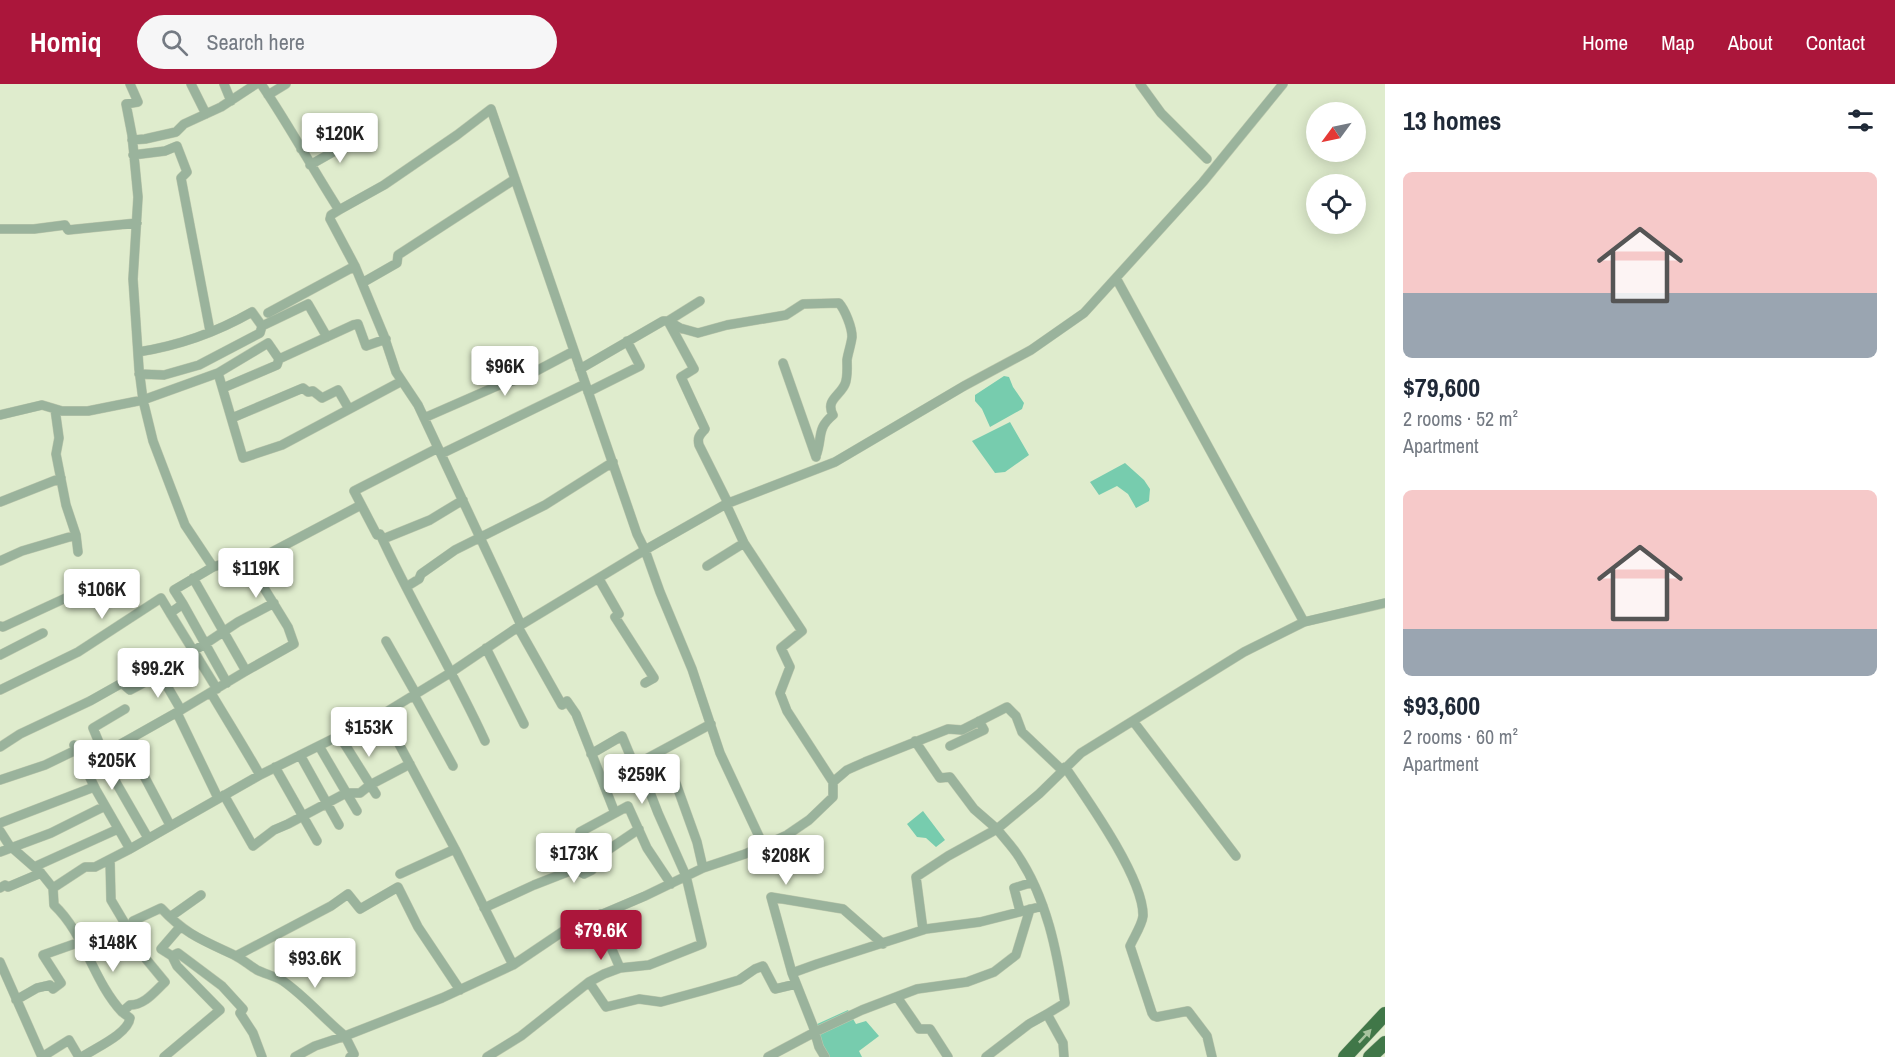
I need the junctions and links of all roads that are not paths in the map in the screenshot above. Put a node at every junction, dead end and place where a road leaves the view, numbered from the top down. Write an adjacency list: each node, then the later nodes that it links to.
1 (130, 84): 14 (street)
2 (191, 84): 11 (street)
3 (224, 84): 10 (street)
4 (256, 84): 10 (street)
5 (261, 84): 9 (street)
6 (286, 84): 9 (street)
7 (1140, 84): 17 (street)
8 (1283, 84): 24 (street)
9 (268, 95): 15 (street)
10 (231, 101): 11 (street)
11 (206, 114): 14 (street)
12 (354, 119): 15 (street)
13 (356, 139): 18 (street)
14 (132, 140): 16 (street)
15 (301, 149): 18 (street)
16 (134, 155): 21 (street); 30 (street)
17 (1208, 159)
18 (310, 165): 20 (street)
19 (515, 179): 20 (street); 25 (street); 34 (street)
20 (339, 210): 23 (street)
21 (137, 223): 22 (street); 35 (street)
22 (0, 229)
23 (356, 266): 25 (street); 27 (street)
24 (1116, 278): 53 (street); 77 (street)
25 (362, 283): 32 (street)
26 (700, 300): 28 (street)
27 (268, 313)
28 (668, 321): 33 (street); 51 (street); 57 (street)
29 (262, 326): 30 (street); 31 (street); 40 (street)
30 (210, 331): 35 (street)
31 (327, 337): 32 (street); 36 (street)
32 (386, 339): 41 (street)
33 (627, 341): 38 (street); 43 (street)
34 (574, 351): 38 (street); 49 (street)
35 (138, 352): 40 (street)
36 (279, 358): 39 (street); 42 (street)
37 (783, 363): 51 (street)
38 (580, 369): 43 (street)
39 (218, 373): 42 (street); 44 (street)
40 (139, 374): 44 (street)
41 (402, 381): 46 (street); 49 (street)
42 (223, 388): 48 (street)
43 (586, 388): 50 (street); 52 (street)
44 (143, 400): 45 (street); 68 (street)
45 (55, 409): 47 (street); 54 (street)
46 (349, 409): 48 (street); 48 (street)
47 (0, 415)
48 (232, 418)
49 (424, 418): 50 (street)
50 (439, 451): 55 (street); 58 (street)
51 (816, 456): 53 (street)
52 (613, 462): 60 (street); 63 (street)
53 (820, 468): 57 (street)
54 (61, 478): 56 (street); 59 (street)
55 (463, 500): 60 (street); 61 (street)
56 (0, 502)
57 (727, 504): 62 (street); 63 (street)
58 (361, 505): 61 (street); 66 (street)
59 (76, 535): 64 (street); 65 (street)
60 (481, 538): 72 (street); 79 (street)
61 (383, 539): 72 (street)
62 (744, 543): 67 (street); 120 (street)
63 (645, 550): 70 (street); 101 (street)
64 (78, 552)
65 (0, 561)
66 (249, 564): 68 (street); 73 (street)
67 (706, 566)
68 (213, 567): 69 (street)
69 (193, 578): 75 (street); 80 (street)
70 (599, 579): 79 (street); 91 (street)
71 (96, 584): 78 (street)
72 (406, 587): 88 (street)
73 (274, 603): 80 (street); 87 (street)
74 (1385, 603): 77 (street)
75 (183, 604): 76 (street); 83 (street)
76 (170, 613): 85 (street); 92 (street)
77 (1304, 622): 99 (street)
78 (0, 626)
79 (519, 626): 84 (street); 109 (street)
80 (224, 632): 83 (street); 87 (street)
81 (43, 633): 86 (street)
82 (386, 641): 94 (street)
83 (205, 644): 85 (street); 90 (street)
84 (486, 648): 88 (street); 100 (street)
85 (194, 651): 89 (street); 93 (street)
86 (0, 655)
87 (246, 671): 90 (street)
88 (450, 673): 94 (street); 103 (street)
89 (160, 675): 96 (street); 107 (street)
90 (227, 683): 93 (street)
91 (645, 683)
92 (0, 690)
93 (214, 691): 96 (street); 118 (street)
94 (415, 694): 97 (street); 114 (street)
95 (124, 709): 108 (street)
96 (180, 713): 108 (street); 125 (street)
97 (383, 714): 102 (street); 112 (street)
98 (980, 721): 104 (street); 106 (street); 117 (street)
99 (1133, 721): 117 (street); 146 (street)
100 (524, 724)
101 (711, 724): 113 (street); 141 (street)
102 (339, 735): 105 (street); 121 (street)
103 (485, 741)
104 (915, 741): 120 (street); 136 (street)
105 (319, 746): 111 (street); 123 (street)
106 (950, 746)
107 (0, 747)
108 (103, 753): 139 (street)
109 (591, 754): 113 (street); 129 (street)
110 (133, 755): 132 (street)
111 (300, 755): 116 (street); 126 (street)
112 (410, 764): 121 (street); 144 (street)
113 (635, 765): 151 (street)
114 (453, 766)
115 (670, 766): 148 (street)
116 (274, 768): 118 (street); 130 (street)
117 (1064, 769): 136 (street); 196 (street)
118 (260, 775): 125 (street)
119 (0, 780): 122 (street)
120 (833, 782): 141 (street)
121 (370, 785): 123 (street); 124 (street)
122 (94, 787): 127 (street); 131 (street)
123 (345, 793): 126 (street); 128 (street)
124 (376, 794)
125 (221, 796): 130 (street); 132 (street)
126 (326, 803): 130 (street); 133 (street)
127 (105, 806): 134 (street); 142 (street)
128 (357, 811)
129 (615, 813): 135 (street); 138 (street)
130 (302, 817): 140 (street)
131 (0, 823)
132 (170, 825): 139 (street)
133 (339, 825)
134 (118, 829): 143 (street); 149 (street)
135 (639, 829): 153 (street); 158 (street)
136 (997, 829): 152 (street); 164 (street)
137 (0, 831): 142 (street)
138 (580, 832)
139 (148, 838): 143 (street)
140 (317, 841)
141 (764, 847): 148 (street)
142 (12, 848): 145 (street); 149 (street)
143 (130, 849): 147 (street)
144 (455, 849): 150 (street); 158 (street)
145 (0, 852)
146 (1236, 856)
147 (110, 860): 155 (street); 178 (street)
148 (703, 868): 151 (street)
149 (38, 870): 154 (street); 155 (street)
150 (400, 874)
151 (687, 876): 153 (street); 171 (street)
152 (1033, 882): 157 (street); 159 (street)
153 (670, 884): 160 (street)
154 (0, 888)
155 (53, 888): 165 (street)
156 (201, 895): 161 (street)
157 (1043, 906): 159 (street); 179 (street)
158 (484, 908): 170 (street)
159 (1025, 910): 164 (street); 176 (street)
160 (601, 914): 170 (street); 171 (street)
161 (170, 917): 162 (street); 163 (street)
162 (133, 921)
163 (180, 927): 167 (street); 168 (street)
164 (923, 930): 166 (street)
165 (80, 942): 177 (street); 178 (street)
166 (883, 944): 172 (street); 172 (street)
167 (236, 956): 175 (street); 182 (street)
168 (172, 957): 187 (street); 188 (street)
169 (0, 962): 177 (street)
170 (513, 965): 175 (street)
171 (620, 968): 173 (street)
172 (792, 973): 174 (street)
173 (589, 982): 174 (street); 184 (street)
174 (796, 984): 181 (street)
175 (460, 990): 182 (street)
176 (897, 997): 181 (street); 193 (street)
177 (16, 999): 185 (street)
178 (122, 1012): 186 (street)
179 (1047, 1014): 194 (street); 195 (street)
180 (1385, 1014): 197 (highway, one-way to 180)
181 (814, 1032): 191 (street); 192 (street)
182 (345, 1036): 189 (street); 190 (street)
183 (1384, 1046): 198 (highway)
184 (492, 1056)
185 (42, 1057): 186 (street)
186 (80, 1057)
187 (164, 1057)
188 (262, 1057)
189 (295, 1057)
190 (350, 1057)
191 (768, 1057)
192 (825, 1057)
193 (948, 1057)
194 (986, 1057)
195 (1064, 1057)
196 (1212, 1057)
197 (1345, 1057)
198 (1370, 1057)

